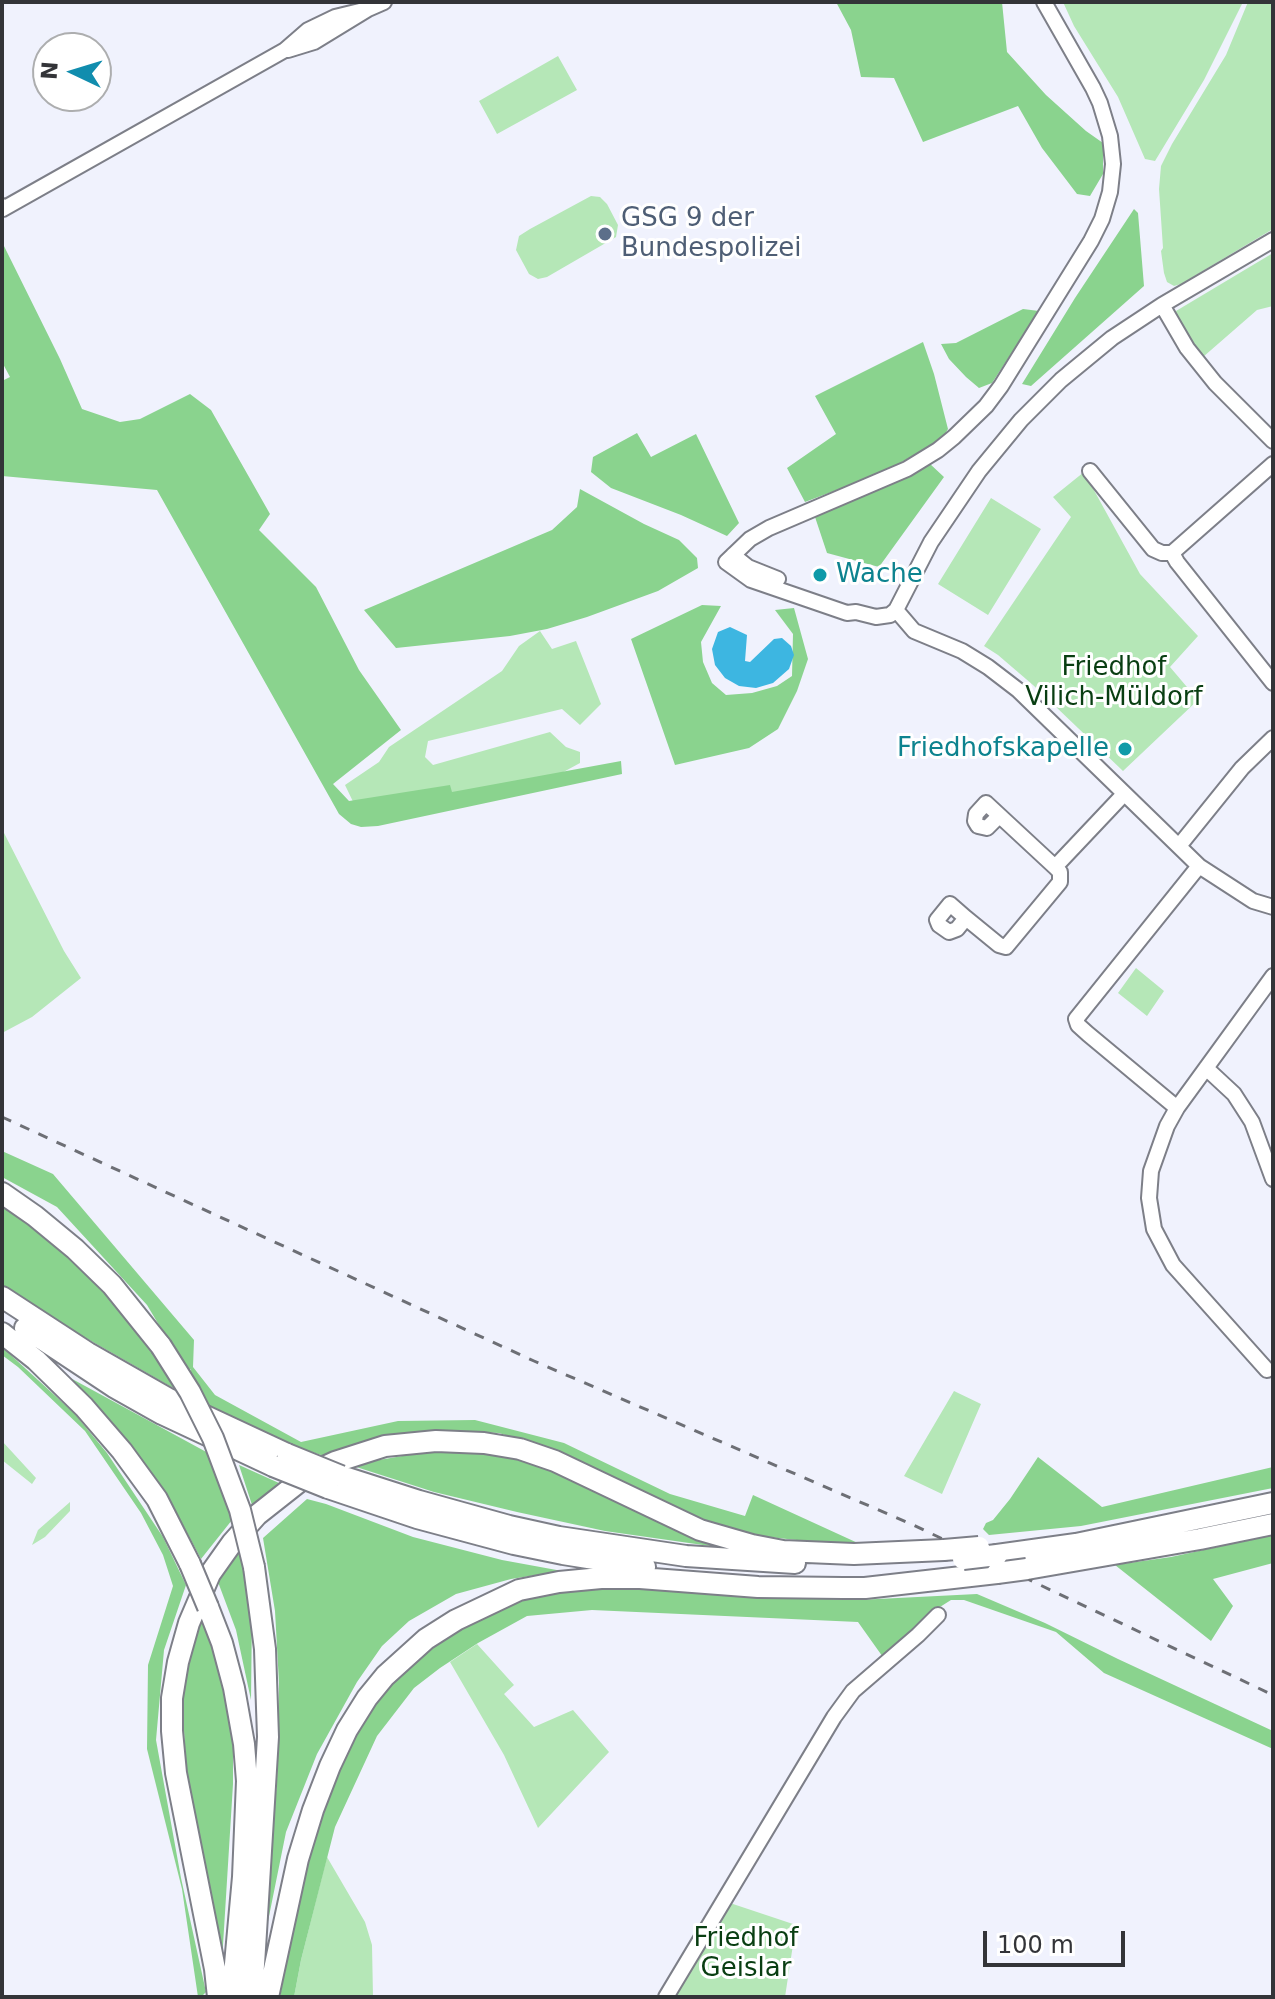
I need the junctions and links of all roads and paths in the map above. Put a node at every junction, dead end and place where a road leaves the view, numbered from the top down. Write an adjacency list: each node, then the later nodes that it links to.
1 (384, 2): 3 (street)
2 (1044, 2): 10 (street)
3 (2, 206)
4 (1273, 240): 5 (street)
5 (1162, 305): 6 (street); 10 (street)
6 (1273, 441)
7 (1273, 464): 9 (street)
8 (1090, 471): 9 (street)
9 (1172, 553): 11 (street)
10 (896, 610): 13 (street)
11 (1273, 683)
12 (1273, 738): 15 (street)
13 (1124, 794): 15 (street); 17 (street)
14 (999, 816): 17 (street)
15 (1179, 846): 16 (street)
16 (1199, 866): 18 (street); 22 (street)
17 (1055, 867): 19 (street)
18 (1273, 907)
19 (966, 918)
20 (1273, 976): 21 (street)
21 (1206, 1068): 22 (street); 23 (street)
22 (1177, 1108): 28 (street)
23 (1273, 1179)
24 (2, 1193): 39 (highway, bridge)
25 (2, 1297): 29 (highway)
26 (2, 1313): 29 (highway)
27 (2, 1333): 38 (highway, bridge)
28 (1267, 1370)
29 (280, 1460): 30 (highway, bridge)
30 (334, 1482): 33 (highway); 35 (highway)
31 (1273, 1503): 34 (highway)
32 (1273, 1524): 34 (highway, bridge)
33 (915, 1557): 35 (highway); 37 (highway)
34 (982, 1562): 35 (highway, bridge); 35 (highway)
35 (939, 1567): 40 (highway)
36 (938, 1615): 41 (street)
37 (218, 1997)
38 (232, 1997)
39 (252, 1997)
40 (268, 1997)
41 (666, 1997)

